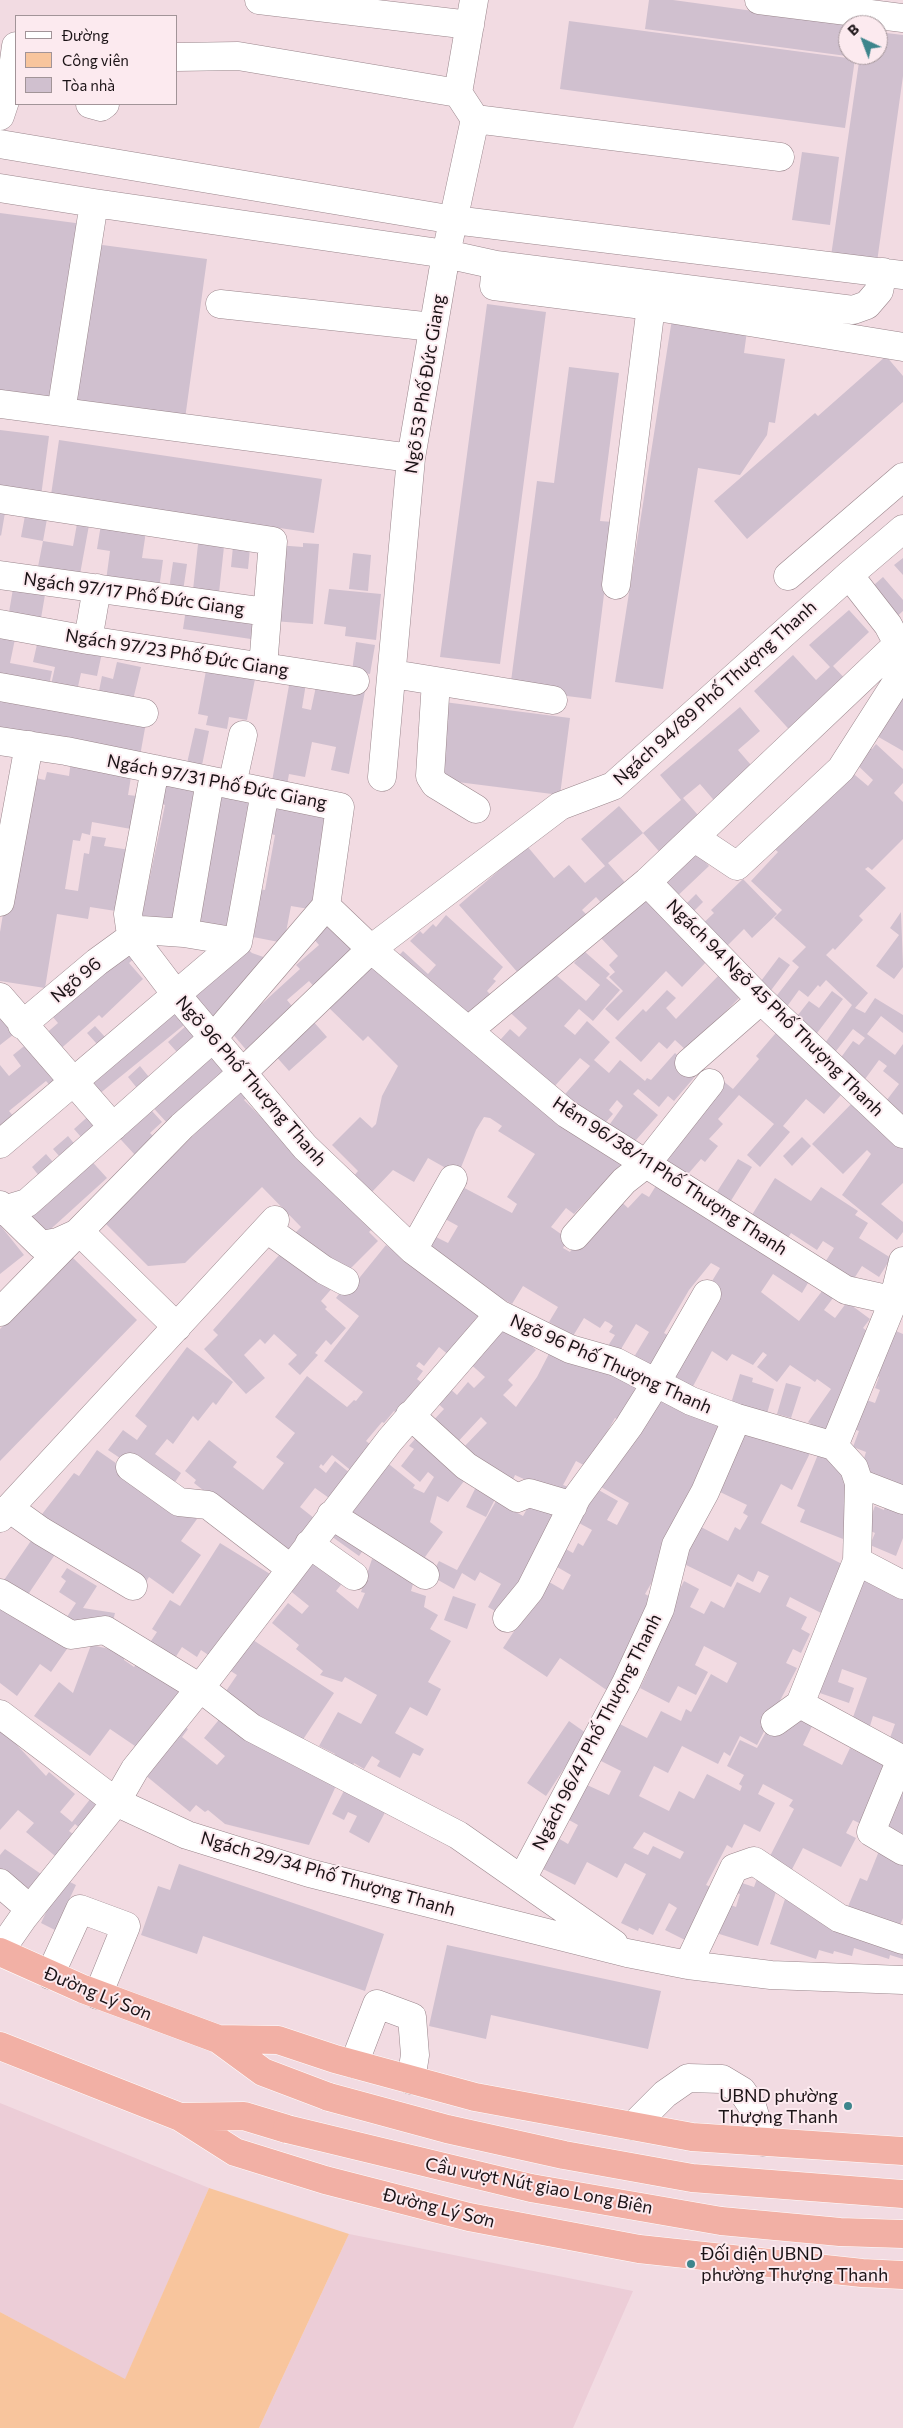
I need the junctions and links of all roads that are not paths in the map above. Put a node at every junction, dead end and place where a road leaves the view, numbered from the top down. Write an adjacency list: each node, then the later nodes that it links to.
1 (259, 0): 3 (street)
2 (759, 0): 4 (street)
3 (472, 12): 10 (street)
4 (903, 18)
5 (0, 36): 6 (street)
6 (15, 44)
7 (178, 57): 10 (street)
8 (15, 64): 9 (street)
9 (14, 84): 11 (street)
10 (458, 92): 12 (street)
11 (0, 116)
12 (475, 119): 14 (street); 17 (street, Ngõ 53 Phố Đức Giang)
13 (0, 144): 17 (street)
14 (780, 157)
15 (0, 188): 16 (street)
16 (94, 203): 18 (street); 26 (street)
17 (454, 220): 18 (street, Ngõ 53 Phố Đức Giang); 20 (street)
18 (446, 254): 19 (street); 23 (street, Ngõ 53 Phố Đức Giang)
19 (496, 265): 20 (street); 22 (street)
20 (893, 274)
21 (220, 304): 23 (street)
22 (651, 306): 24 (street); 34 (street)
23 (433, 327): 27 (street, Ngõ 53 Phố Đức Giang)
24 (903, 347)
25 (0, 404): 26 (street)
26 (61, 412): 27 (street)
27 (411, 458): 42 (street, Ngõ 53 Phố Đức Giang)
28 (903, 477): 33 (street)
29 (0, 499): 36 (street)
30 (903, 529): 32 (street, Ngách 94/89 Phố Thượng Thanh)
31 (0, 575): 35 (street, Ngách 97/17 Phố Đức Giang)
32 (848, 575): 38 (street); 64 (street, Ngách 94/89 Phố Thượng Thanh)
33 (788, 576)
34 (616, 585)
35 (97, 588): 36 (street, Ngách 97/17 Phố Đức Giang); 39 (street)
36 (267, 612): 40 (street)
37 (0, 624): 39 (street, Ngách 97/23 Phố Đức Giang)
38 (898, 635): 56 (street)
39 (88, 640): 40 (street, Ngách 97/23 Phố Đức Giang)
40 (263, 667): 43 (street, Ngách 97/23 Phố Đức Giang)
41 (903, 672): 56 (street)
42 (393, 674): 44 (street); 52 (street, Ngõ 53 Phố Đức Giang)
43 (355, 681)
44 (436, 681): 46 (street); 55 (street)
45 (0, 687): 47 (street)
46 (553, 700)
47 (144, 713)
48 (243, 735): 53 (street)
49 (0, 741): 50 (street, Ngách 97/31 Phố Đức Giang)
50 (29, 745): 51 (street, Ngách 97/31 Phố Đức Giang); 57 (street)
51 (155, 769): 53 (street, Ngách 97/31 Phố Đức Giang); 62 (street)
52 (382, 777)
53 (221, 783): 54 (street, Ngách 97/31 Phố Đức Giang); 61 (street)
54 (265, 792): 60 (street, Ngách 97/31 Phố Đức Giang); 63 (street)
55 (476, 809)
56 (695, 838): 58 (street)
57 (5, 852): 59 (street)
58 (647, 882): 67 (street, Ngách 94 Ngõ 45 Phố Thượng Thanh); 69 (street)
59 (0, 902)
60 (326, 906): 64 (street, Hẻm 96/38/11 Phố Thượng Thanh); 70 (street)
61 (184, 933): 62 (street); 63 (street)
62 (131, 935): 65 (street, Ngõ 96 Phố Thượng Thanh); 68 (street, Ngõ 96)
63 (238, 942): 65 (street)
64 (372, 949): 69 (street, Hẻm 96/38/11 Phố Thượng Thanh); 72 (street, Ngách 94/89 Phố Thượng Thanh)
65 (175, 994): 70 (street, Ngõ 96 Phố Thượng Thanh); 73 (street)
66 (0, 997): 68 (street)
67 (761, 1000): 71 (street); 76 (street, Ngách 94 Ngõ 45 Phố Thượng Thanh)
68 (22, 1025): 73 (street)
69 (469, 1030): 78 (street, Hẻm 96/38/11 Phố Thượng Thanh)
70 (213, 1038): 72 (street, Ngõ 96 Phố Thượng Thanh); 75 (street)
71 (689, 1063)
72 (243, 1072): 81 (street, Ngách 94/89 Phố Thượng Thanh); 83 (street, Ngõ 96 Phố Thượng Thanh)
73 (74, 1081): 75 (street); 77 (street)
74 (710, 1083): 78 (street)
75 (113, 1127): 80 (street)
76 (903, 1134)
77 (0, 1144)
78 (647, 1163): 82 (street); 87 (street, Hẻm 96/38/11 Phố Thượng Thanh)
79 (453, 1179): 83 (street)
80 (1, 1208): 81 (street)
81 (80, 1232): 88 (street, Ngách 94/89 Phố Thượng Thanh); 90 (street)
82 (575, 1236)
83 (413, 1250): 89 (street, Ngõ 96 Phố Thượng Thanh)
84 (903, 1261): 87 (street)
85 (345, 1281): 90 (street)
86 (706, 1294): 91 (street)
87 (896, 1303): 94 (street)
88 (0, 1312)
89 (499, 1314): 91 (street, Ngõ 96 Phố Thượng Thanh); 92 (street)
90 (176, 1327): 99 (street)
91 (656, 1383): 93 (street, Ngõ 96 Phố Thượng Thanh); 98 (street)
92 (410, 1415): 98 (street); 100 (street)
93 (737, 1418): 94 (street, Ngõ 96 Phố Thượng Thanh); 117 (street, Ngách 96/47 Phố Thượng Thanh)
94 (834, 1446): 96 (street)
95 (130, 1467): 103 (street)
96 (859, 1483): 97 (street); 102 (street)
97 (903, 1500)
98 (573, 1506): 109 (street)
99 (4, 1513): 107 (street)
100 (331, 1515): 101 (street); 104 (street)
101 (309, 1544): 103 (street); 105 (street)
102 (857, 1562): 106 (street); 111 (street)
103 (290, 1568): 110 (street)
104 (425, 1575)
105 (354, 1576)
106 (903, 1585)
107 (133, 1586)
108 (0, 1593): 110 (street, Ngách 29/34 Phố Thượng Thanh)
109 (506, 1618)
110 (200, 1688): 115 (street); 117 (street, Ngách 29/34 Phố Thượng Thanh)
111 (800, 1704): 113 (street); 114 (street)
112 (0, 1714): 115 (street, Ngách 29/34 Phố Thượng Thanh)
113 (775, 1722)
114 (902, 1759): 116 (street)
115 (116, 1802): 119 (street); 122 (street, Ngách 29/34 Phố Thượng Thanh)
116 (903, 1851)
117 (522, 1879): 122 (street, Ngách 29/34 Phố Thượng Thanh)
118 (0, 1883): 119 (street)
119 (30, 1909): 121 (street)
120 (903, 1940): 123 (street)
121 (0, 1952): 124 (highway, Đường Lý Sơn)
122 (627, 1953): 123 (street, Ngách 29/34 Phố Thượng Thanh)
123 (688, 1965): 125 (street, Ngách 29/34 Phố Thượng Thanh)
124 (50, 1975): 126 (highway, Đường Lý Sơn); 126 (street)
125 (903, 1980)
126 (98, 1995): 127 (highway, Đường Lý Sơn)
127 (218, 2039): 129 (highway, Đường Lý Sơn); 135 (highway, Cầu vượt Nút giao Long Biên, bridge)
128 (0, 2046): 131 (highway, Đường Lý Sơn)
129 (354, 2064): 130 (highway, Đường Lý Sơn); 130 (street)
130 (411, 2080): 132 (highway, Đường Lý Sơn)
131 (180, 2117): 136 (highway, Cầu vượt Nút giao Long Biên, bridge); 137 (highway, Đường Lý Sơn)
132 (633, 2126): 133 (highway, Đường Lý Sơn); 133 (street)
133 (762, 2142): 134 (highway, Đường Lý Sơn)
134 (903, 2151)
135 (903, 2194)
136 (903, 2234)
137 (903, 2275)

